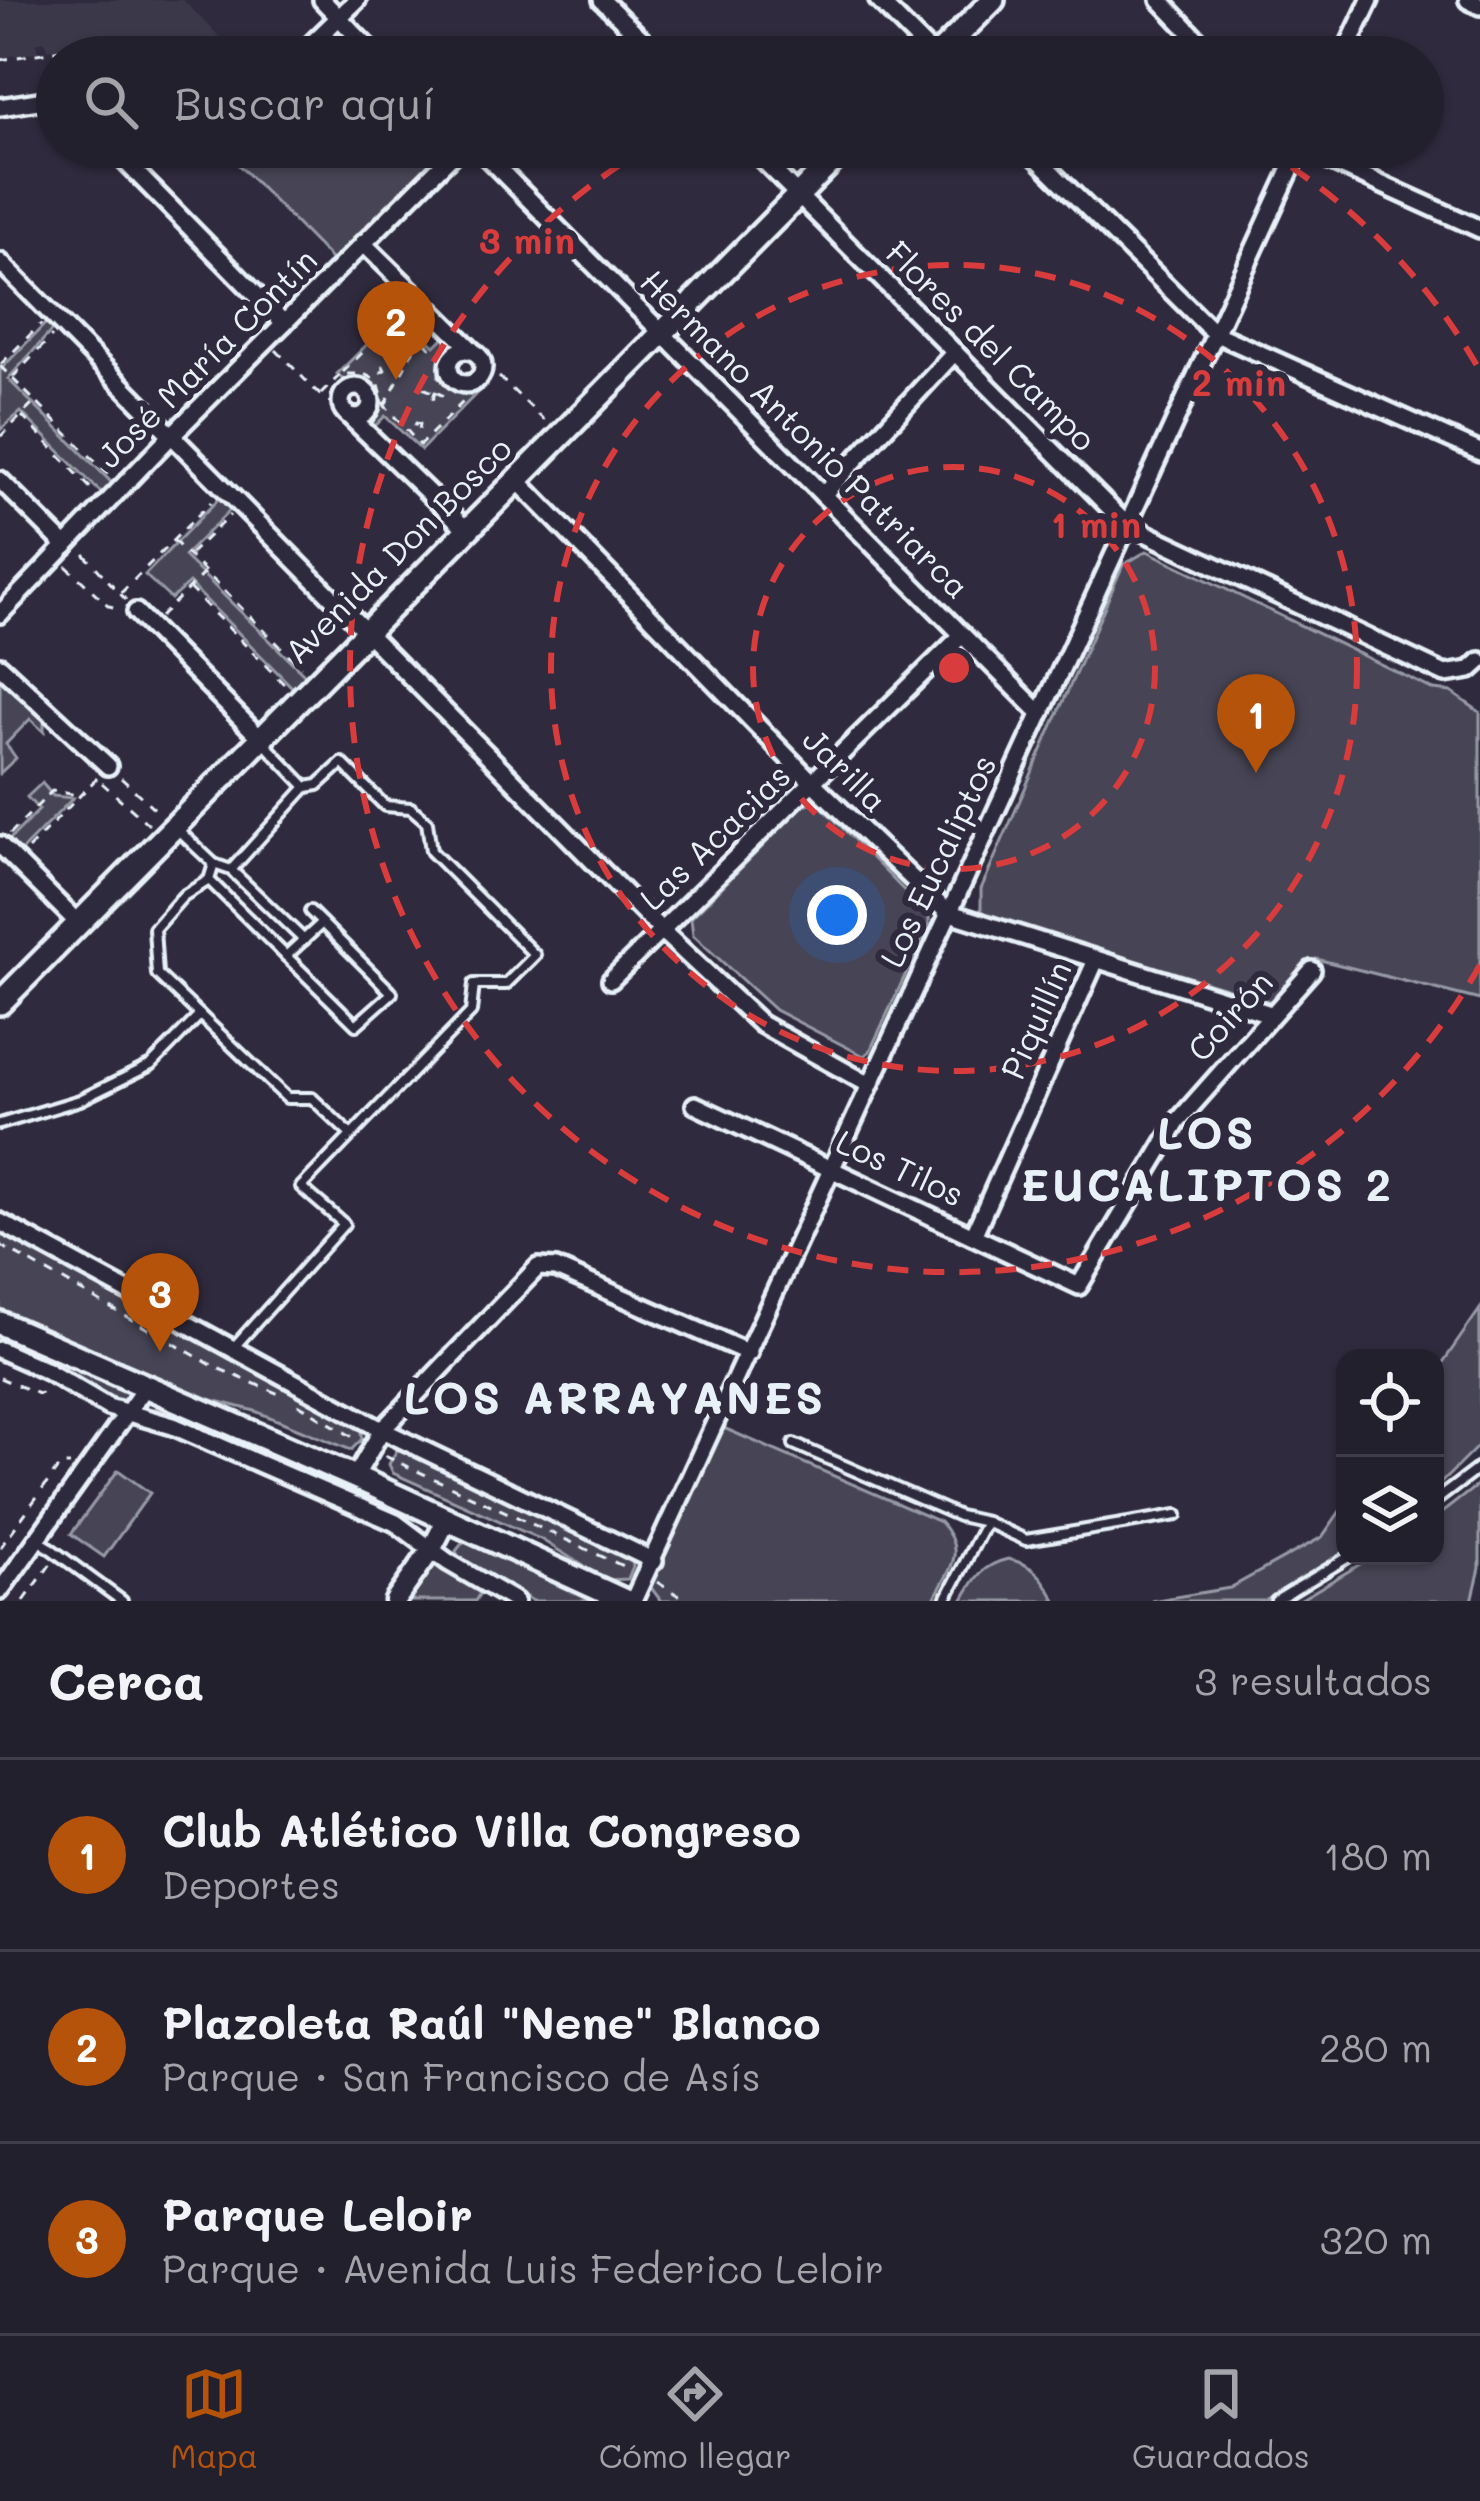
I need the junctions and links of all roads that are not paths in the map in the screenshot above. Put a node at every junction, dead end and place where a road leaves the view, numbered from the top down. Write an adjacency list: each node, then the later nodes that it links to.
1 (322, 0): 10 (street)
2 (357, 0): 10 (street)
3 (602, 0): 13 (street)
4 (878, 0): 14 (street)
5 (993, 0): 15 (main road)
6 (1160, 0): 16 (street)
7 (1370, 0): 17 (street)
8 (1468, 0): 9 (street)
9 (1480, 6)
10 (339, 18): 11 (street); 12 (street)
11 (320, 36)
12 (356, 36)
13 (639, 36)
14 (914, 36)
15 (956, 36)
16 (1194, 36)
17 (1353, 36)
18 (36, 101): 19 (street)
19 (0, 106)
20 (132, 168): 32 (street)
21 (439, 168): 30 (street, José María Contín)
22 (498, 168): 33 (street, Hermano Antonio Patriarca)
23 (771, 168): 28 (street, Flores del Campo)
24 (825, 168): 28 (main road, Avenida Don Bosco)
25 (1046, 168): 34 (street)
26 (1290, 168): 34 (street, Los Eucaliptos)
27 (1346, 168): 29 (street)
28 (799, 195): 33 (main road, Avenida Don Bosco); 36 (street, Flores del Campo)
29 (1480, 229)
30 (363, 243): 32 (street, José María Contín); 35 (street)
31 (0, 262): 38 (street)
32 (284, 323): 38 (street, José María Contín)
33 (661, 333): 40 (main road, Avenida Don Bosco); 42 (street, Hermano Antonio Patriarca)
34 (1214, 333): 39 (street); 43 (street, Los Eucaliptos)
35 (472, 350): 35 (street)
36 (955, 352): 42 (street); 43 (street, Flores del Campo)
37 (346, 413): 37 (street); 44 (street)
38 (172, 434): 45 (street, José María Contín); 48 (street)
39 (1480, 452)
40 (515, 479): 44 (main road, Avenida Don Bosco); 55 (street, Jarilla)
41 (0, 480): 45 (street)
42 (823, 495): 49 (street, Hermano Antonio Patriarca)
43 (1126, 524): 51 (street, Flores del Campo); 52 (street, Los Eucaliptos)
44 (466, 529): 48 (main road, Avenida Don Bosco)
45 (64, 548): 47 (street, José María Contín)
46 (136, 612): 53 (street)
47 (0, 614)
48 (366, 629): 53 (main road, Avenida Don Bosco); 66 (street)
49 (962, 634): 52 (street, Hermano Antonio Patriarca); 55 (street, Las Acacias)
50 (0, 665): 54 (street)
51 (1475, 666)
52 (1039, 712): 63 (street, Los Eucaliptos)
53 (259, 737): 56 (lane); 57 (main road, Avenida Don Bosco)
54 (102, 772)
55 (814, 784): 63 (street, Jarilla); 66 (street, Las Acacias)
56 (306, 788): 60 (lane); 78 (lane)
57 (167, 831): 59 (lane); 64 (main road, Avenida Don Bosco)
58 (0, 844): 64 (street)
59 (214, 864): 60 (lane); 61 (lane)
60 (231, 870): 67 (lane)
61 (209, 880): 68 (lane); 74 (lane)
62 (310, 911): 65 (lane)
63 (947, 912): 69 (street, Jarilla); 75 (street, Los Eucaliptos)
64 (77, 922): 72 (main road, Avenida Don Bosco)
65 (322, 923): 67 (lane); 68 (lane)
66 (662, 931): 71 (street, Las Acacias); 75 (street)
67 (304, 940): 68 (lane)
68 (286, 956)
69 (1096, 960): 73 (street, Jarilla); 81 (street, Piquillín)
70 (1312, 970): 73 (street, Coirón)
71 (611, 980)
72 (0, 1003)
73 (1270, 1014): 82 (street, Coirón)
74 (200, 1015): 77 (lane); 78 (lane)
75 (868, 1084): 79 (street, Los Eucaliptos)
76 (695, 1105): 79 (street, Los Tilos)
77 (0, 1124)
78 (351, 1135): 84 (lane)
79 (830, 1168): 81 (street, Los Tilos); 86 (street, Los Eucaliptos)
80 (0, 1222): 84 (street)
81 (973, 1236): 82 (street, Los Tilos)
82 (1079, 1286)
83 (0, 1323): 87 (main road)
84 (234, 1347): 89 (street)
85 (0, 1350): 88 (street)
86 (749, 1353): 89 (street); 99 (street, Los Eucaliptos)
87 (147, 1385): 88 (street); 92 (main road)
88 (128, 1412): 97 (street); 98 (street)
89 (382, 1430): 92 (street); 99 (street)
90 (794, 1444): 96 (lane)
91 (1480, 1467): 93 (lane)
92 (356, 1477): 95 (main road)
93 (1444, 1494)
94 (1177, 1515): 96 (lane)
95 (447, 1519): 98 (street); 105 (main road)
96 (986, 1522): 106 (lane)
97 (38, 1539): 101 (street); 102 (lane)
98 (431, 1550): 103 (street); 104 (street)
99 (654, 1561): 105 (street, Los Eucaliptos)
100 (1336, 1565): 107 (lane)
101 (0, 1591)
102 (122, 1601)
103 (395, 1601)
104 (515, 1601)
105 (629, 1601)
106 (945, 1601)
107 (1276, 1601)

